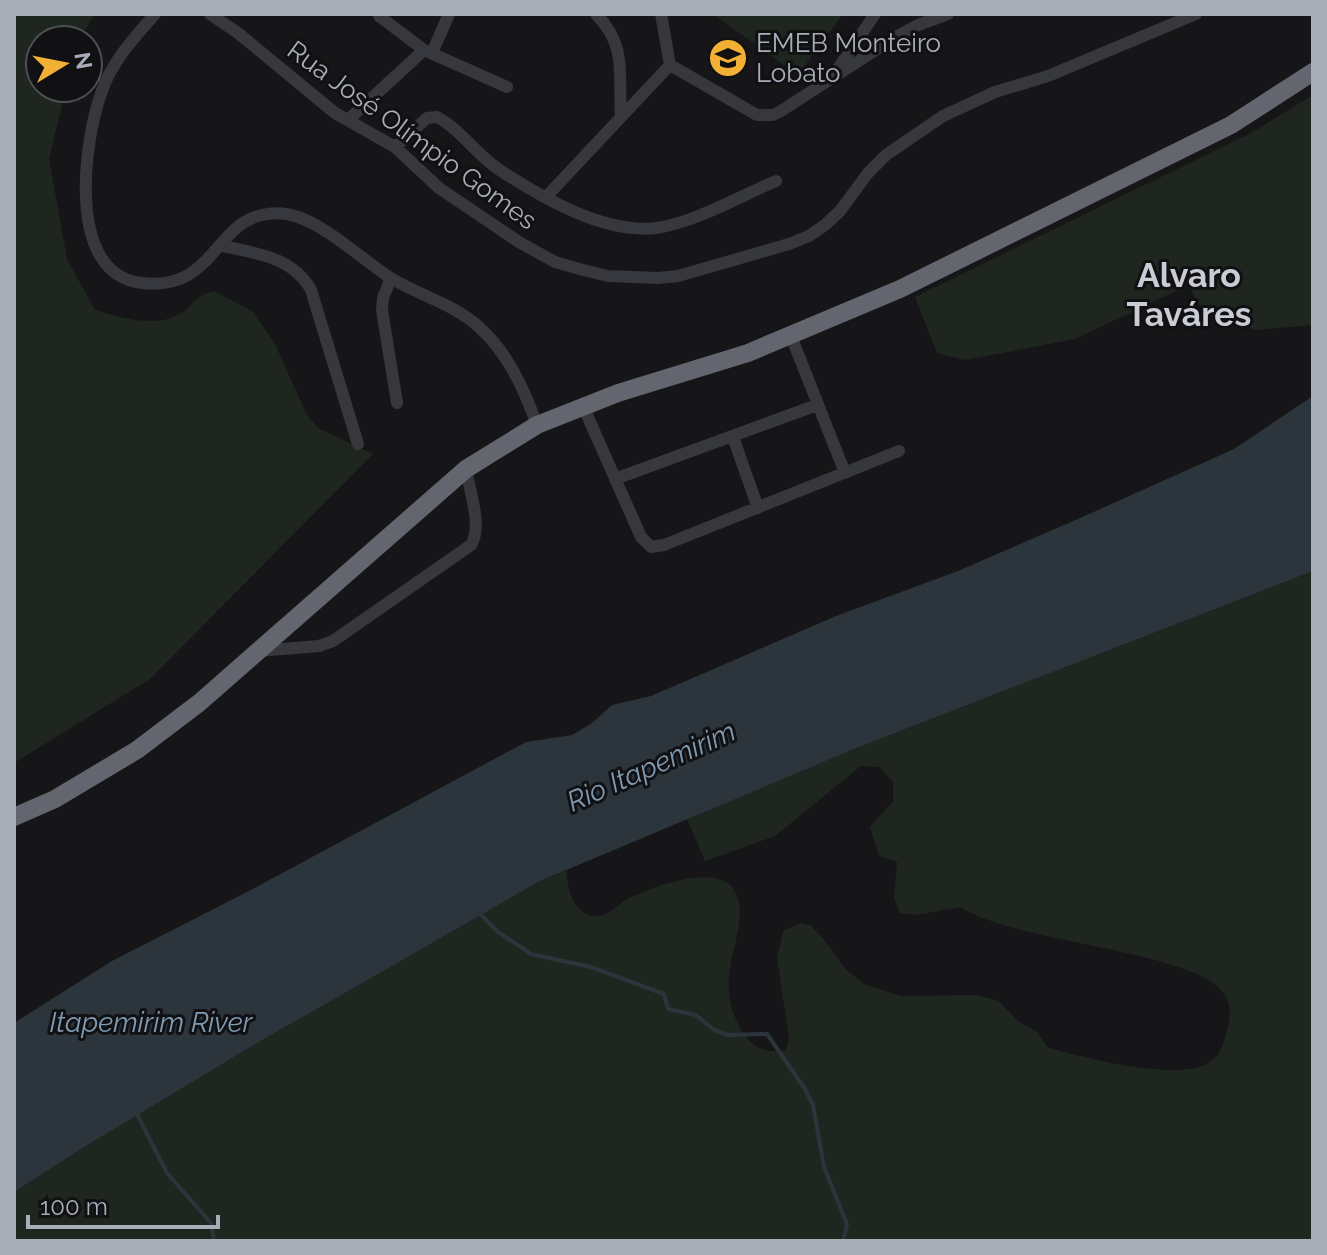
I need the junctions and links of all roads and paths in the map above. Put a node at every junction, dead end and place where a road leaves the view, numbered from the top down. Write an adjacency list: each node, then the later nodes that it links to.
1 (155, 14): 20 (street)
2 (210, 14): 16 (street, Rua José Olímpio Gomes)
3 (449, 14): 10 (street)
4 (596, 14): 15 (street)
5 (661, 14): 11 (street)
6 (875, 14): 13 (street)
7 (948, 14): 13 (street)
8 (1196, 14): 17 (street, Rua José Olímpio Gomes)
9 (379, 16): 10 (street)
10 (428, 52): 14 (street); 16 (street)
11 (670, 65): 13 (street); 15 (street)
12 (1313, 72): 22 (highway)
13 (833, 76)
14 (507, 87)
15 (621, 116): 19 (street)
16 (348, 120): 17 (street, Rua José Olímpio Gomes)
17 (395, 147): 19 (street)
18 (776, 181): 19 (street)
19 (546, 197)
20 (222, 246): 21 (street); 28 (street)
21 (391, 278): 23 (street); 26 (street)
22 (791, 336): 24 (street); 25 (highway)
23 (397, 403)
24 (817, 405): 27 (street); 31 (street)
25 (583, 406): 26 (highway); 32 (street)
26 (537, 425): 30 (highway)
27 (733, 437): 32 (street); 33 (street)
28 (358, 444)
29 (899, 451): 31 (street)
30 (466, 469): 34 (highway); 34 (street)
31 (845, 473): 33 (street)
32 (615, 479): 33 (street)
33 (758, 508)
34 (254, 651): 35 (highway)
35 (14, 817)

